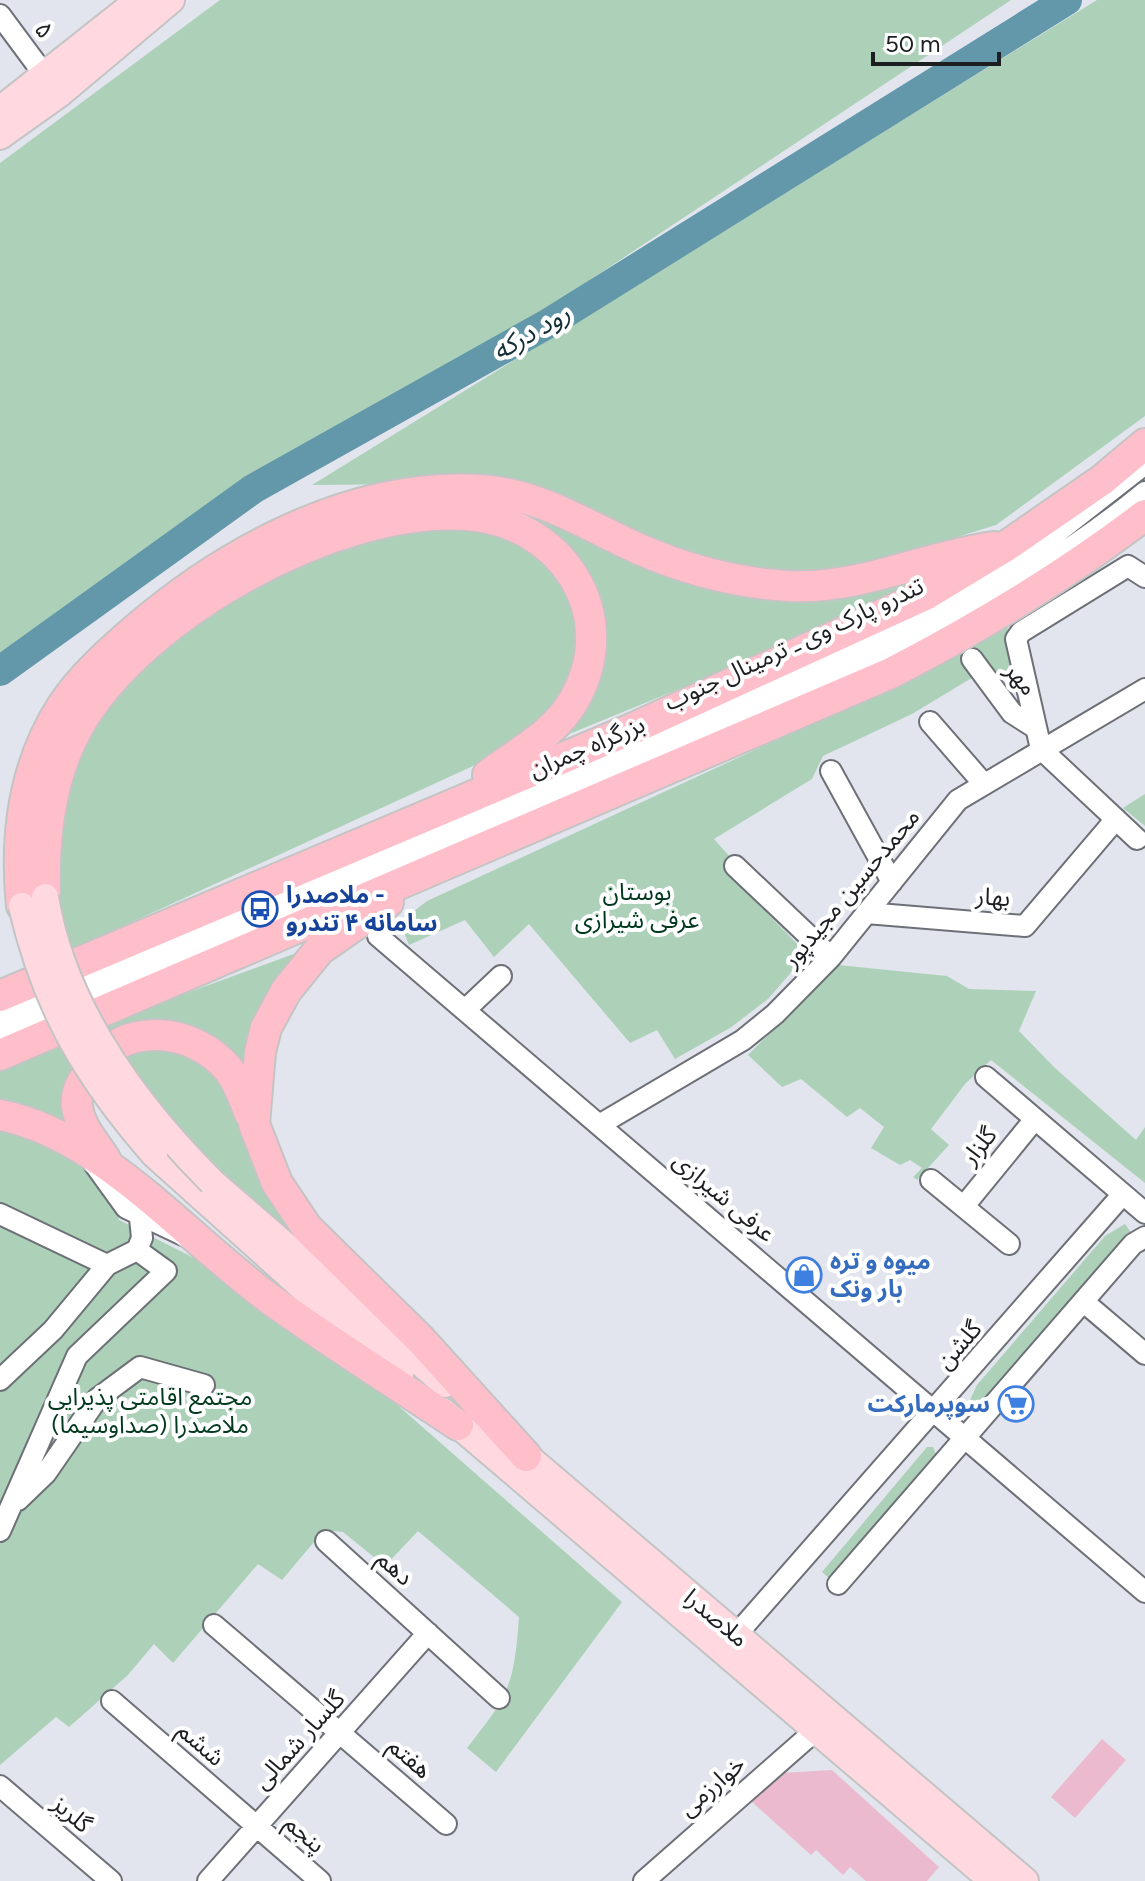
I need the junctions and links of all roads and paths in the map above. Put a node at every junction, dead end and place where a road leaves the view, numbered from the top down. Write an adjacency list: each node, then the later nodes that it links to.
1 (139, 0): 4 (main road)
2 (171, 0): 6 (main road)
3 (0, 15): 4 (street, ۵)
4 (46, 77): 5 (main road)
5 (0, 110)
6 (0, 136)
7 (1145, 444): 11 (highway, بزرگراه چمران)
8 (1145, 464): 33 (street, تندرو پارک وی ـ ترمینال جنوب)
9 (1145, 492): 34 (street)
10 (1145, 515): 23 (highway)
11 (1008, 545): 20 (highway, بزرگراه چمران); 26 (highway)
12 (1136, 572): 16 (street)
13 (972, 659): 16 (street, مهر)
14 (1145, 689): 17 (street, محمدحسین مجیدپور)
15 (930, 722): 19 (street)
16 (1034, 727): 17 (street)
17 (1041, 749): 19 (street, محمدحسین مجیدپور); 21 (street)
18 (831, 771): 25 (street)
19 (983, 783): 25 (street, محمدحسین مجیدپور)
20 (452, 803): 26 (highway); 31 (highway, بزرگراه چمران)
21 (1116, 819): 22 (street); 27 (street, بهار)
22 (1137, 839)
23 (438, 866): 35 (highway); 39 (highway)
24 (735, 866): 29 (street)
25 (892, 882): 27 (street, محمدحسین مجیدپور)
26 (34, 902): 56 (main road, bridge); 56 (main road, bridge)
27 (866, 913): 29 (street, محمدحسین مجیدپور)
28 (378, 936): 32 (street, عرفی شیرازی)
29 (831, 957): 40 (street, محمدحسین مجیدپور)
30 (501, 976): 32 (street)
31 (0, 996)
32 (465, 1010): 40 (street, عرفی شیرازی)
33 (0, 1017)
34 (0, 1037)
35 (0, 1055)
36 (986, 1077): 38 (street)
37 (0, 1115): 41 (highway)
38 (1035, 1119): 44 (street); 45 (street, گلزار)
39 (254, 1124): 42 (highway); 62 (highway)
40 (599, 1125): 59 (street, عرفی شیرازی)
41 (88, 1154): 42 (highway); 48 (street)
42 (116, 1173): 50 (highway)
43 (931, 1180): 45 (street, گلزار)
44 (1123, 1194): 46 (street); 59 (street, گلشن)
45 (964, 1206): 51 (street, گلزار)
46 (1145, 1213)
47 (0, 1214): 53 (street)
48 (140, 1218): 50 (street); 52 (street)
49 (1145, 1237): 54 (street)
50 (199, 1240): 60 (highway)
51 (1009, 1244)
52 (137, 1250): 53 (street); 63 (street)
53 (107, 1265): 57 (street)
54 (1084, 1302): 55 (street); 61 (street)
55 (1145, 1354)
56 (402, 1360): 60 (main road, ملاصدرا); 62 (main road, ملاصدرا)
57 (0, 1380)
58 (204, 1385): 63 (street)
59 (935, 1412): 61 (street, عرفی شیرازی); 70 (street, گلشن)
60 (458, 1425): 73 (main road, ملاصدرا)
61 (966, 1439): 66 (street); 67 (street, عرفی شیرازی)
62 (526, 1456): 70 (main road, ملاصدرا)
63 (11, 1506): 64 (street)
64 (0, 1531)
65 (326, 1541): 69 (street, دهم)
66 (838, 1584)
67 (1145, 1592)
68 (214, 1625): 74 (street, هفتم)
69 (428, 1633): 71 (street, دهم); 74 (street, گلسار شمالی)
70 (736, 1635): 83 (main road, ملاصدرا)
71 (499, 1698)
72 (112, 1701): 77 (street, ششم)
73 (816, 1730): 81 (street, خوارزمی); 82 (main road, ملاصدرا)
74 (340, 1733): 76 (street, هفتم); 77 (street, گلسار شمالی)
75 (0, 1786): 78 (street, گلریز)
76 (446, 1824)
77 (257, 1826): 79 (street, گلسار شمالی); 80 (street, پنجم)
78 (111, 1881)
79 (208, 1881)
80 (320, 1881)
81 (644, 1881)
82 (993, 1881)
83 (1025, 1881)

